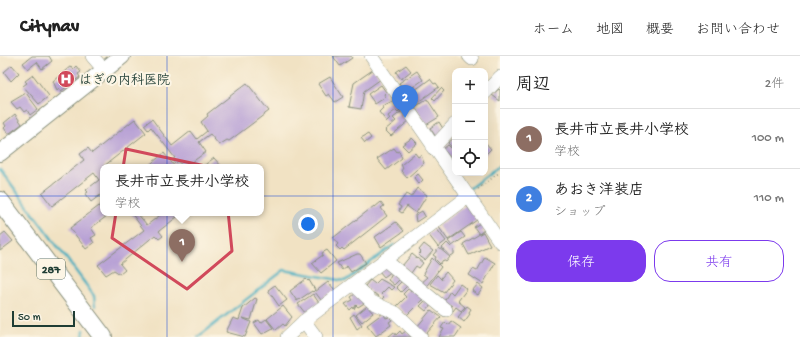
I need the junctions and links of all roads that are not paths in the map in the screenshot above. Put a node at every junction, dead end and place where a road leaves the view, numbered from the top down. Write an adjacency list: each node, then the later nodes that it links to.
1 (92, 56): 4 (street)
2 (122, 56): 4 (main road)
3 (371, 56): 8 (street)
4 (104, 70): 9 (main road)
5 (500, 77): 6 (street)
6 (488, 90)
7 (452, 127): 8 (street)
8 (433, 148): 10 (street)
9 (0, 153)
10 (469, 196): 12 (street); 13 (street)
11 (0, 201): 17 (highway, 287)
12 (500, 242)
13 (385, 260): 14 (street); 15 (street)
14 (353, 284): 16 (street); 20 (street)
15 (446, 310)
16 (304, 321): 18 (street); 19 (street)
17 (103, 337)
18 (287, 337)
19 (316, 337)
20 (421, 337)

